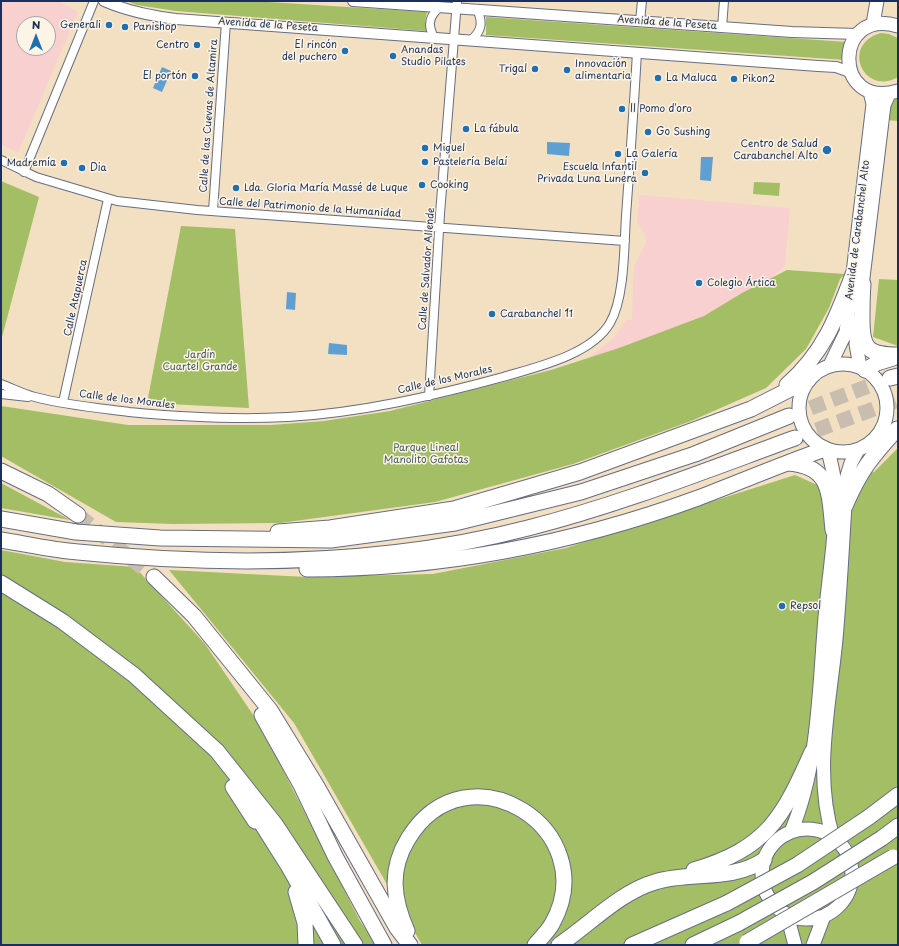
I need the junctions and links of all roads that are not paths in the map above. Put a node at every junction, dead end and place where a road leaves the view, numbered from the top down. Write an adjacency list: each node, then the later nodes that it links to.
1 (94, 1): 25 (street)
2 (104, 1): 12 (street, Avenida de la Peseta)
3 (353, 1): 7 (street, Avenida de la Peseta)
4 (642, 1): 11 (street)
5 (724, 1): 15 (street)
6 (877, 1): 13 (main road)
7 (372, 2): 9 (street, Avenida de la Peseta)
8 (457, 4): 9 (street, Avenida de la Peseta); 10 (street, Avenida de la Peseta); 18 (street, Calle de Salvador Allende)
9 (440, 7): 17 (street)
10 (477, 9): 11 (street, Avenida de la Peseta); 19 (street)
11 (640, 21): 15 (street, Avenida de la Peseta)
12 (226, 22): 17 (street, Avenida de la Peseta); 27 (street, Calle de las Cuevas de Altamira)
13 (873, 24): 14 (main road); 16 (main road)
14 (898, 26)
15 (722, 28): 16 (street, Avenida de la Peseta)
16 (857, 34): 21 (main road)
17 (434, 37): 18 (street, Avenida de la Peseta)
18 (454, 39): 19 (street, Avenida de la Peseta); 28 (street, Calle de Salvador Allende)
19 (471, 40): 20 (street, Avenida de la Peseta)
20 (637, 52): 21 (street, Avenida de la Peseta); 29 (street, Calle de los Morales)
21 (850, 72): 22 (main road)
22 (870, 92): 23 (main road); 30 (main road, Avenida de Carabanchel Alto)
23 (893, 93): 30 (main road, Avenida de Carabanchel Alto)
24 (1, 160): 25 (street, Calle del Patrimonio de la Humanidad)
25 (24, 172): 26 (street, Calle del Patrimonio de la Humanidad)
26 (108, 199): 27 (street, Calle del Patrimonio de la Humanidad); 40 (street, Calle Atapuerca)
27 (213, 211): 28 (street, Calle del Patrimonio de la Humanidad)
28 (439, 228): 29 (street, Calle del Patrimonio de la Humanidad); 37 (street, Calle de Salvador Allende)
29 (625, 241): 37 (street, Calle de los Morales)
30 (858, 278): 31 (highway); 32 (main road, Avenida de Carabanchel Alto); 33 (main road, Avenida de Carabanchel Alto); 38 (highway)
31 (898, 356): 33 (highway)
32 (830, 365): 33 (main road); 34 (main road)
33 (863, 368): 43 (main road)
34 (808, 380): 38 (highway); 45 (main road)
35 (1, 384): 39 (street, Calle de los Morales)
36 (1, 394): 39 (street)
37 (429, 396): 40 (street, Calle de los Morales)
38 (773, 396): 54 (highway)
39 (33, 397): 40 (street, Calle de los Morales)
40 (64, 402)
41 (788, 416): 54 (highway)
42 (898, 428): 43 (highway); 49 (highway)
43 (878, 436): 46 (main road)
44 (795, 438): 55 (highway)
45 (826, 450): 46 (main road); 47 (highway); 52 (main road)
46 (858, 450): 49 (main road)
47 (785, 463): 52 (highway); 55 (highway)
48 (1, 471): 50 (highway)
49 (845, 506): 65 (main road)
50 (78, 515)
51 (1, 519): 54 (highway)
52 (833, 530): 60 (main road)
53 (1, 540): 55 (highway)
54 (234, 541)
55 (142, 558)
56 (154, 577): 59 (highway)
57 (1, 583): 58 (highway)
58 (94, 645): 61 (highway); 74 (highway)
59 (234, 664): 75 (highway); 76 (highway)
60 (812, 752): 64 (main road); 68 (highway)
61 (233, 787): 72 (highway); 73 (highway)
62 (898, 795): 79 (highway, bridge)
63 (898, 826): 80 (highway, bridge)
64 (791, 832): 65 (main road); 67 (main road)
65 (833, 837): 70 (main road)
66 (895, 856): 71 (highway, bridge)
67 (764, 860): 68 (highway); 69 (main road)
68 (655, 882): 78 (highway)
69 (787, 915): 70 (main road); 81 (main road)
70 (824, 916): 82 (main road)
71 (744, 944)
72 (306, 945)
73 (333, 945)
74 (355, 945)
75 (384, 945)
76 (411, 945): 77 (highway)
77 (535, 945)
78 (558, 945)
79 (632, 945)
80 (693, 945)
81 (795, 945)
82 (813, 945)

